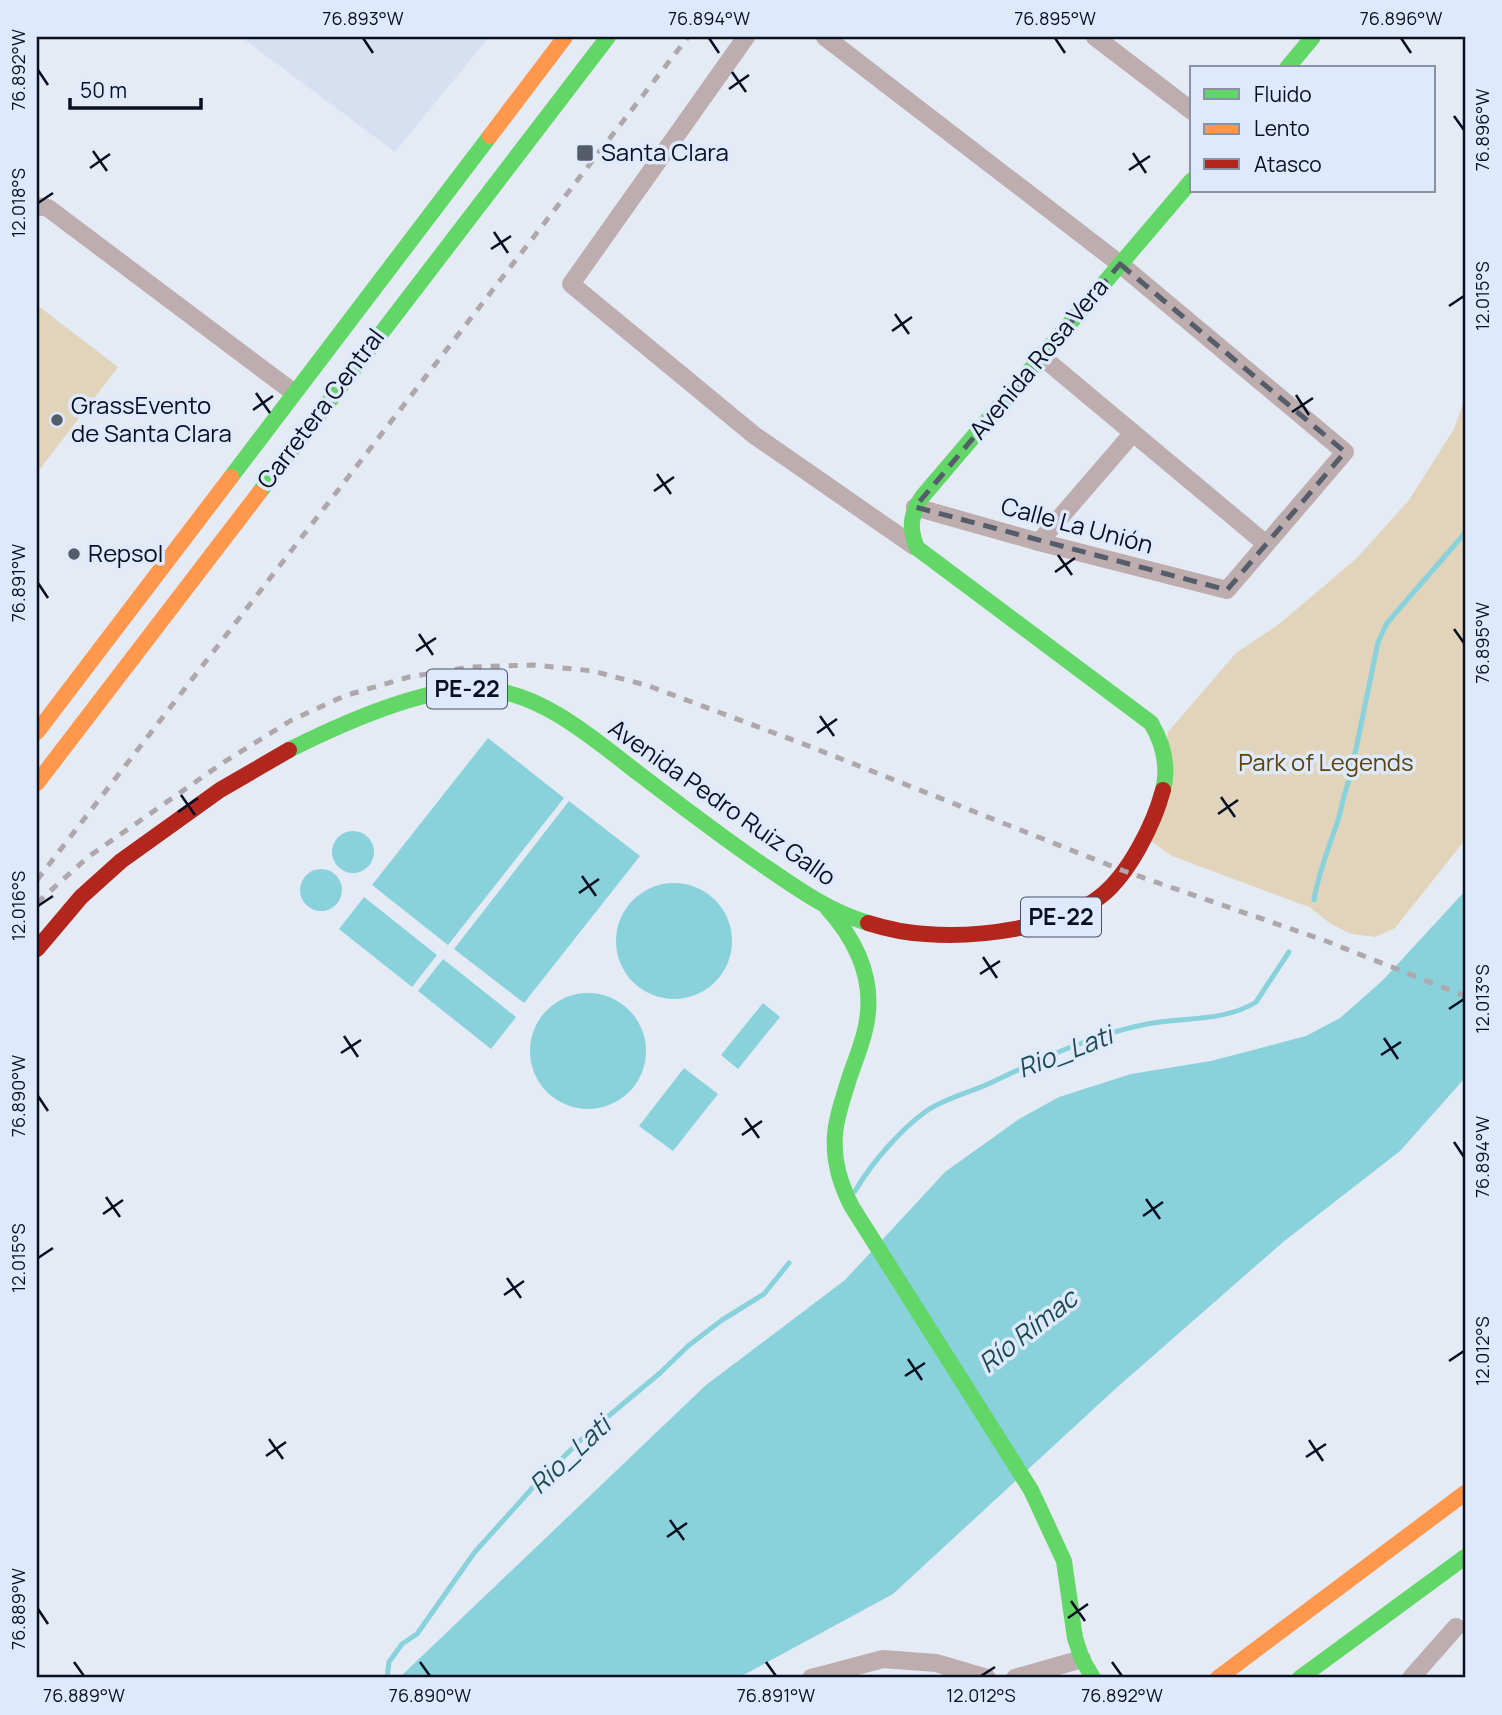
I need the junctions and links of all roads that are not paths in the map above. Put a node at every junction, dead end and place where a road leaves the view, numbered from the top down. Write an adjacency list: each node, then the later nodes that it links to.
1 (565, 37): 13 (main road, Carretera Central)
2 (608, 37): 20 (main road, Carretera Central)
3 (746, 37): 18 (street)
4 (825, 37): 11 (street)
5 (1095, 37): 8 (street)
6 (1313, 37): 7 (main road)
7 (1289, 66)
8 (1190, 109)
9 (1190, 182): 11 (main road, Avenida Rosa Vera)
10 (37, 206): 13 (street)
11 (1120, 264): 12 (main road, Avenida Rosa Vera); 17 (street)
12 (1041, 356): 14 (street); 15 (main road, Avenida Rosa Vera)
13 (293, 392): 19 (main road, Carretera Central)
14 (1133, 433): 16 (street); 17 (street)
15 (915, 507): 16 (street, Calle La Unión); 18 (main road)
16 (1038, 542): 17 (street, Calle La Unión)
17 (1266, 544)
18 (917, 548): 21 (main road, Avenida Pedro Ruiz Gallo / PE-22)
19 (37, 732)
20 (37, 783)
21 (826, 907): 22 (main road, Avenida Pedro Ruiz Gallo / PE-22); 26 (main road)
22 (37, 949)
23 (1465, 1493): 31 (main road)
24 (1465, 1558): 32 (main road)
25 (1456, 1627): 33 (street)
26 (1082, 1659): 29 (street); 30 (main road)
27 (811, 1678): 28 (street)
28 (987, 1678)
29 (1015, 1678)
30 (1094, 1678)
31 (1218, 1678)
32 (1300, 1678)
33 (1411, 1678)

